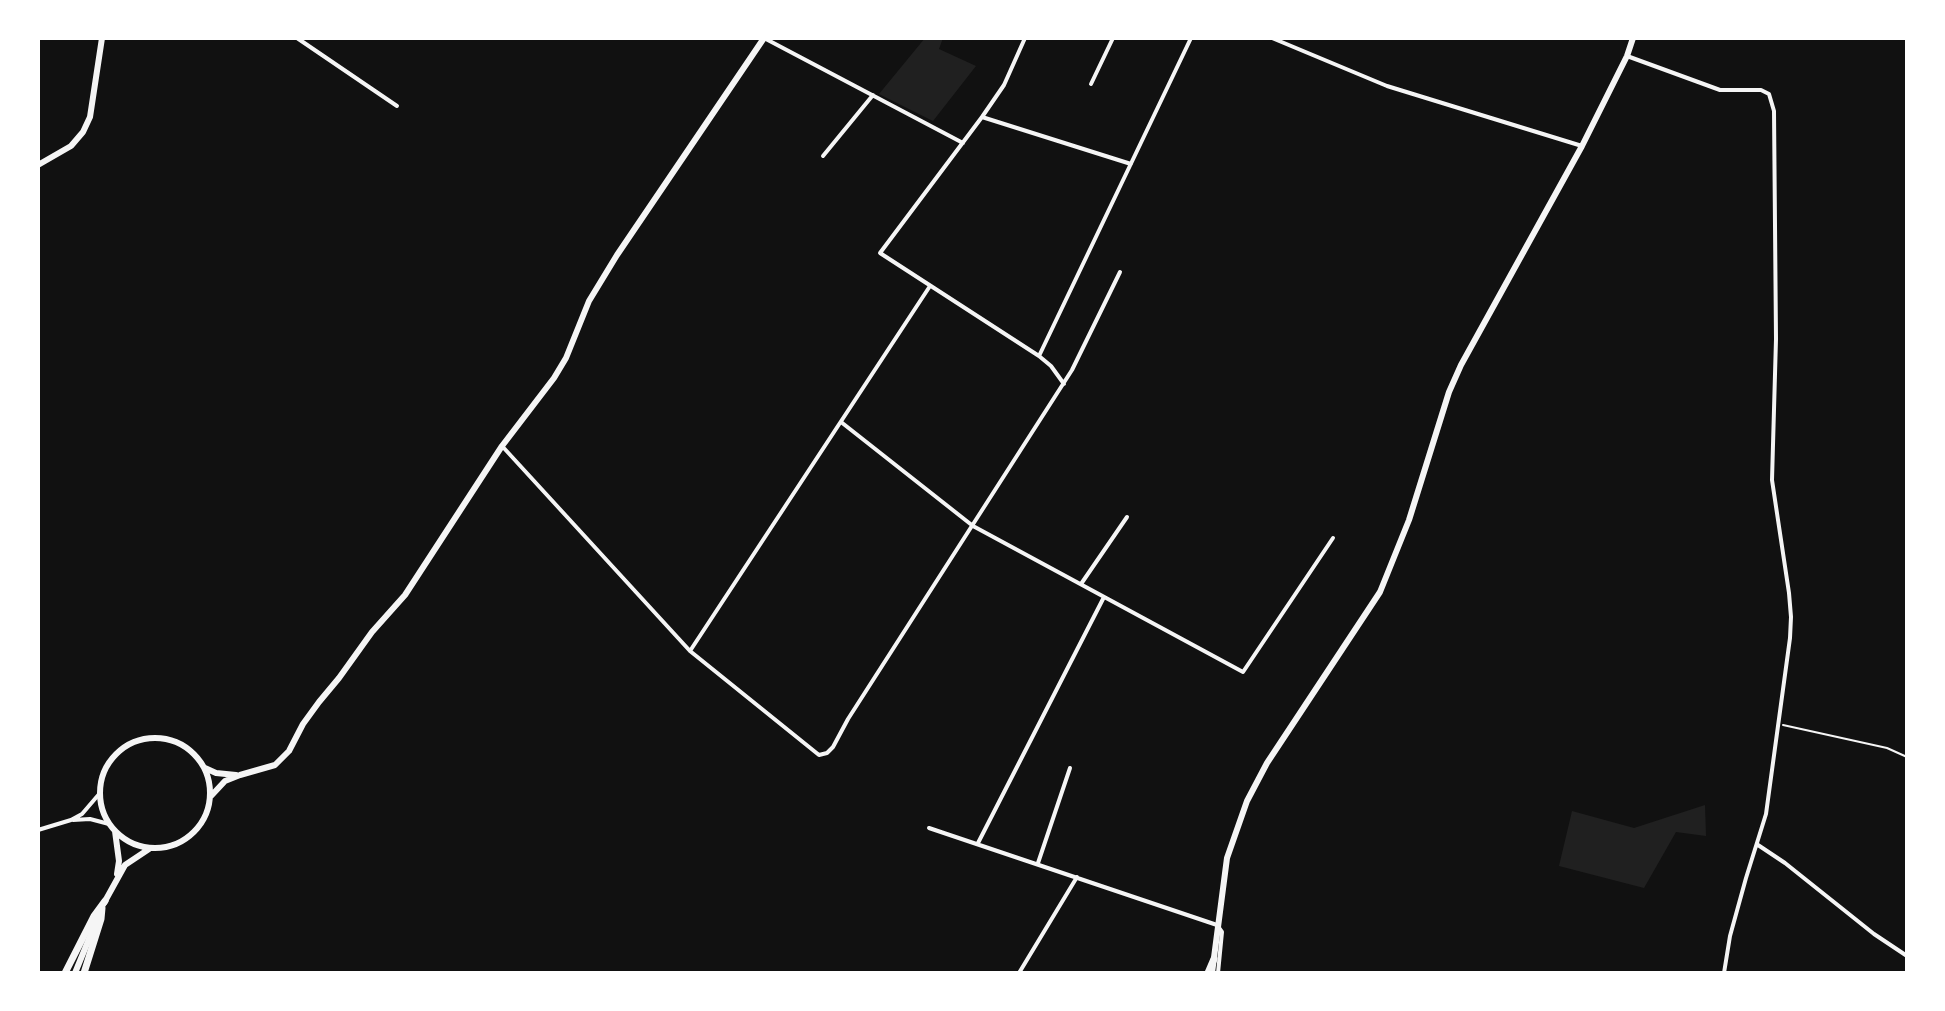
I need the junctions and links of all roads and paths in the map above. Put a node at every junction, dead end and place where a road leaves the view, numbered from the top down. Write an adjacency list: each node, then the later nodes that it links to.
1 (102, 38): 18 (street)
2 (297, 38): 12 (street)
3 (764, 38): 11 (street); 24 (street)
4 (1025, 38): 13 (street)
5 (1113, 38): 10 (street)
6 (1191, 38): 17 (street)
7 (1272, 38): 15 (street)
8 (1633, 38): 9 (street)
9 (1627, 56): 15 (street); 31 (street)
10 (1091, 84)
11 (873, 95): 14 (street); 16 (street)
12 (397, 106)
13 (982, 117): 14 (street); 17 (street)
14 (963, 143): 20 (street)
15 (1582, 146): 50 (street)
16 (823, 156)
17 (1131, 164): 21 (street)
18 (38, 165)
19 (1120, 272): 22 (street)
20 (930, 286): 21 (street); 23 (street)
21 (1039, 356): 22 (street)
22 (1064, 384): 26 (street)
23 (841, 422): 26 (street); 30 (street)
24 (502, 446): 30 (street); 35 (street)
25 (1127, 517): 28 (street)
26 (973, 526): 28 (street); 30 (street)
27 (1333, 538): 29 (street)
28 (1081, 584): 29 (street)
29 (1104, 597): 43 (street)
30 (690, 651)
31 (1778, 724): 32 (path); 44 (street)
32 (1907, 757)
33 (205, 768): 35 (street); 36 (street); 37 (street)
34 (1070, 768): 46 (street)
35 (240, 775): 37 (street)
36 (100, 793): 38 (street); 39 (street)
37 (211, 796): 45 (street)
38 (71, 820): 39 (street); 41 (street)
39 (109, 824): 42 (street)
40 (929, 828): 43 (street)
41 (38, 830)
42 (115, 831): 45 (street); 48 (street)
43 (978, 843): 46 (street)
44 (1758, 844): 51 (street); 58 (street)
45 (150, 848): 48 (street)
46 (1038, 863): 47 (street)
47 (1077, 877): 50 (street); 56 (street)
48 (115, 881): 49 (street)
49 (104, 904): 53 (highway); 54 (street); 55 (highway)
50 (1217, 925): 52 (street); 57 (street)
51 (1907, 956)
52 (1214, 959): 57 (highway)
53 (65, 973)
54 (75, 973)
55 (84, 973)
56 (1019, 973)
57 (1213, 973)
58 (1724, 973)

